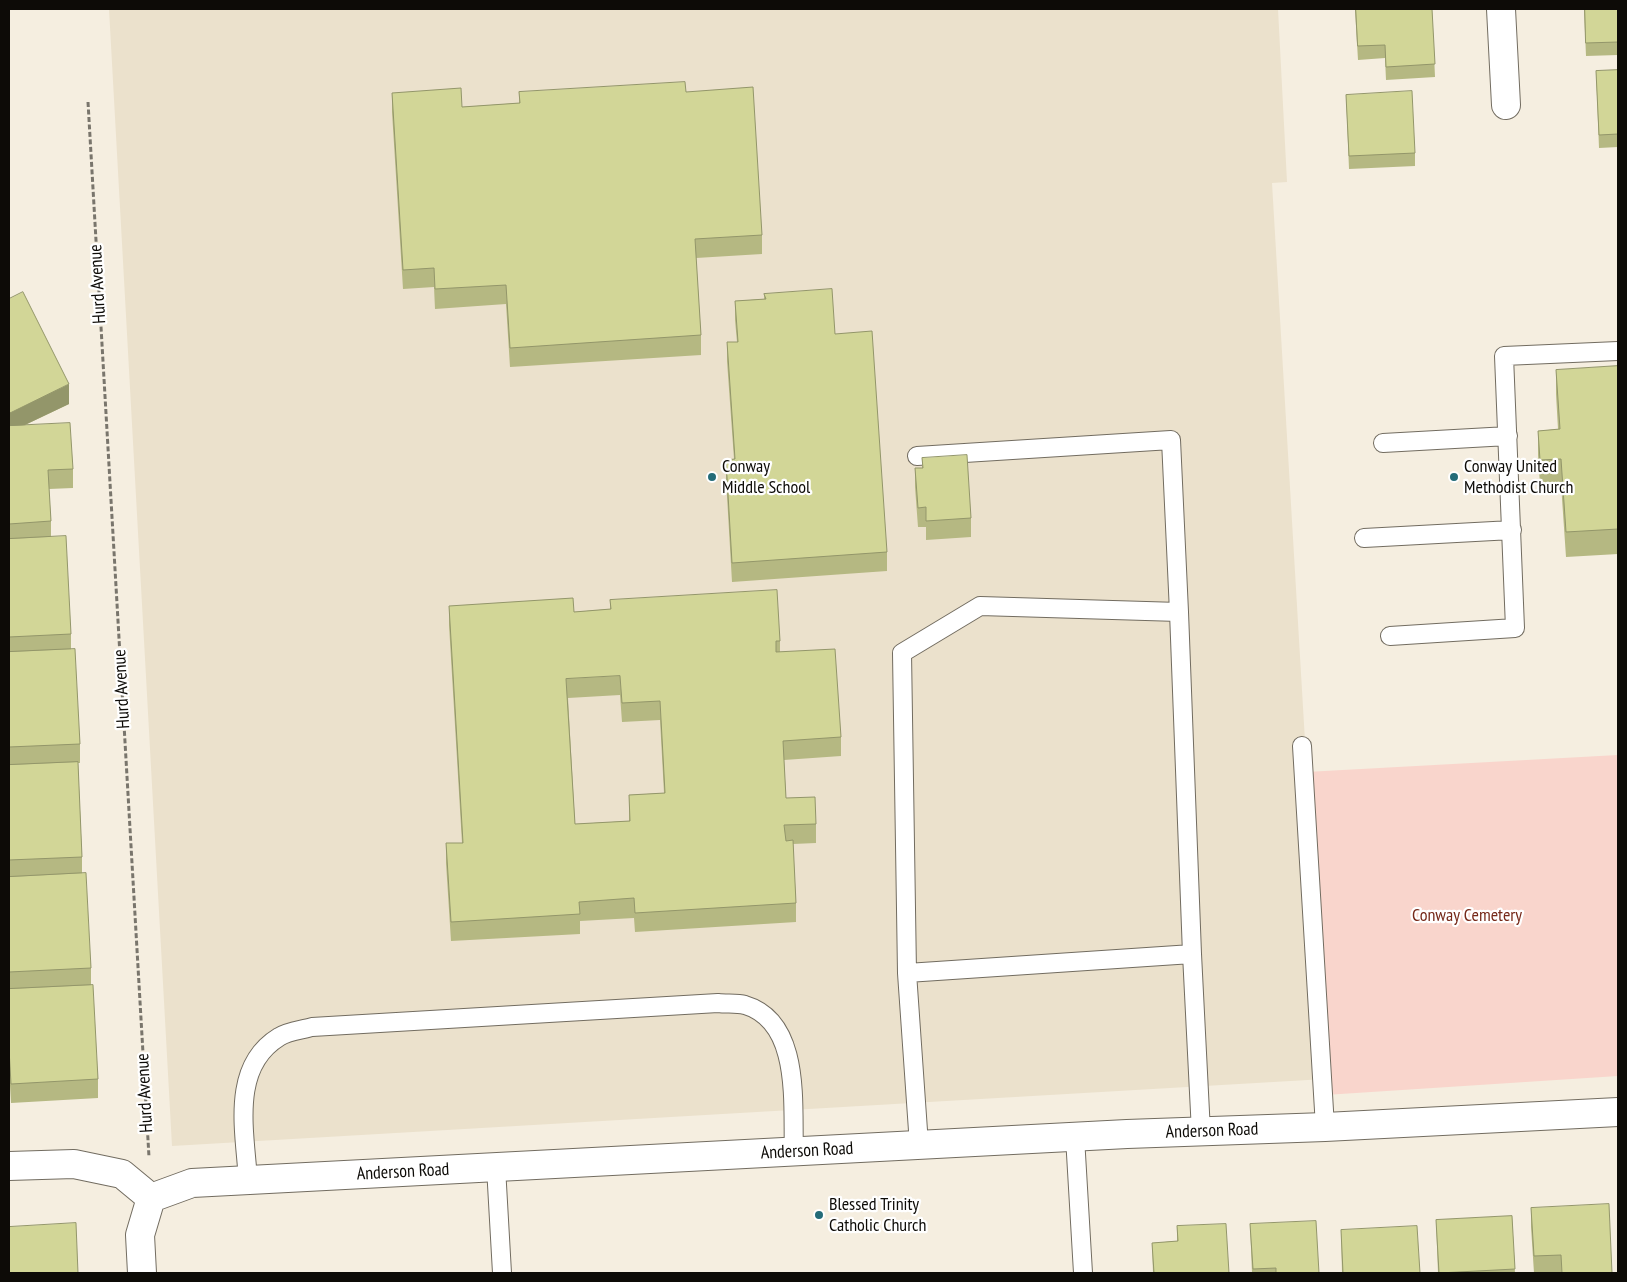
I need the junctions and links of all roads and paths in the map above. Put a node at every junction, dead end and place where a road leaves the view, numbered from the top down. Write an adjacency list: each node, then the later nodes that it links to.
1 (1501, 9): 3 (street)
2 (88, 102): 24 (path, Hurd Avenue)
3 (1506, 105)
4 (1618, 351): 5 (lane)
5 (1508, 436): 6 (lane); 8 (lane)
6 (1383, 443)
7 (917, 456): 10 (lane)
8 (1512, 530): 9 (lane); 11 (lane)
9 (1364, 538)
10 (1179, 612): 13 (lane); 14 (lane)
11 (1390, 636)
12 (1302, 746): 16 (lane)
13 (1192, 954): 14 (lane); 17 (lane)
14 (906, 973): 19 (lane)
15 (1618, 1112): 16 (street, Anderson Road)
16 (1325, 1128): 17 (street, Anderson Road)
17 (1201, 1132): 18 (street, Anderson Road)
18 (1075, 1137): 19 (street, Anderson Road); 27 (lane)
19 (919, 1145): 20 (street, Anderson Road)
20 (794, 1152): 22 (street, Anderson Road); 23 (lane)
21 (9, 1166): 24 (street)
22 (496, 1167): 23 (street, Anderson Road); 26 (lane)
23 (248, 1180): 24 (street, Anderson Road)
24 (151, 1198): 25 (street)
25 (142, 1273)
26 (502, 1273)
27 (1083, 1273)

